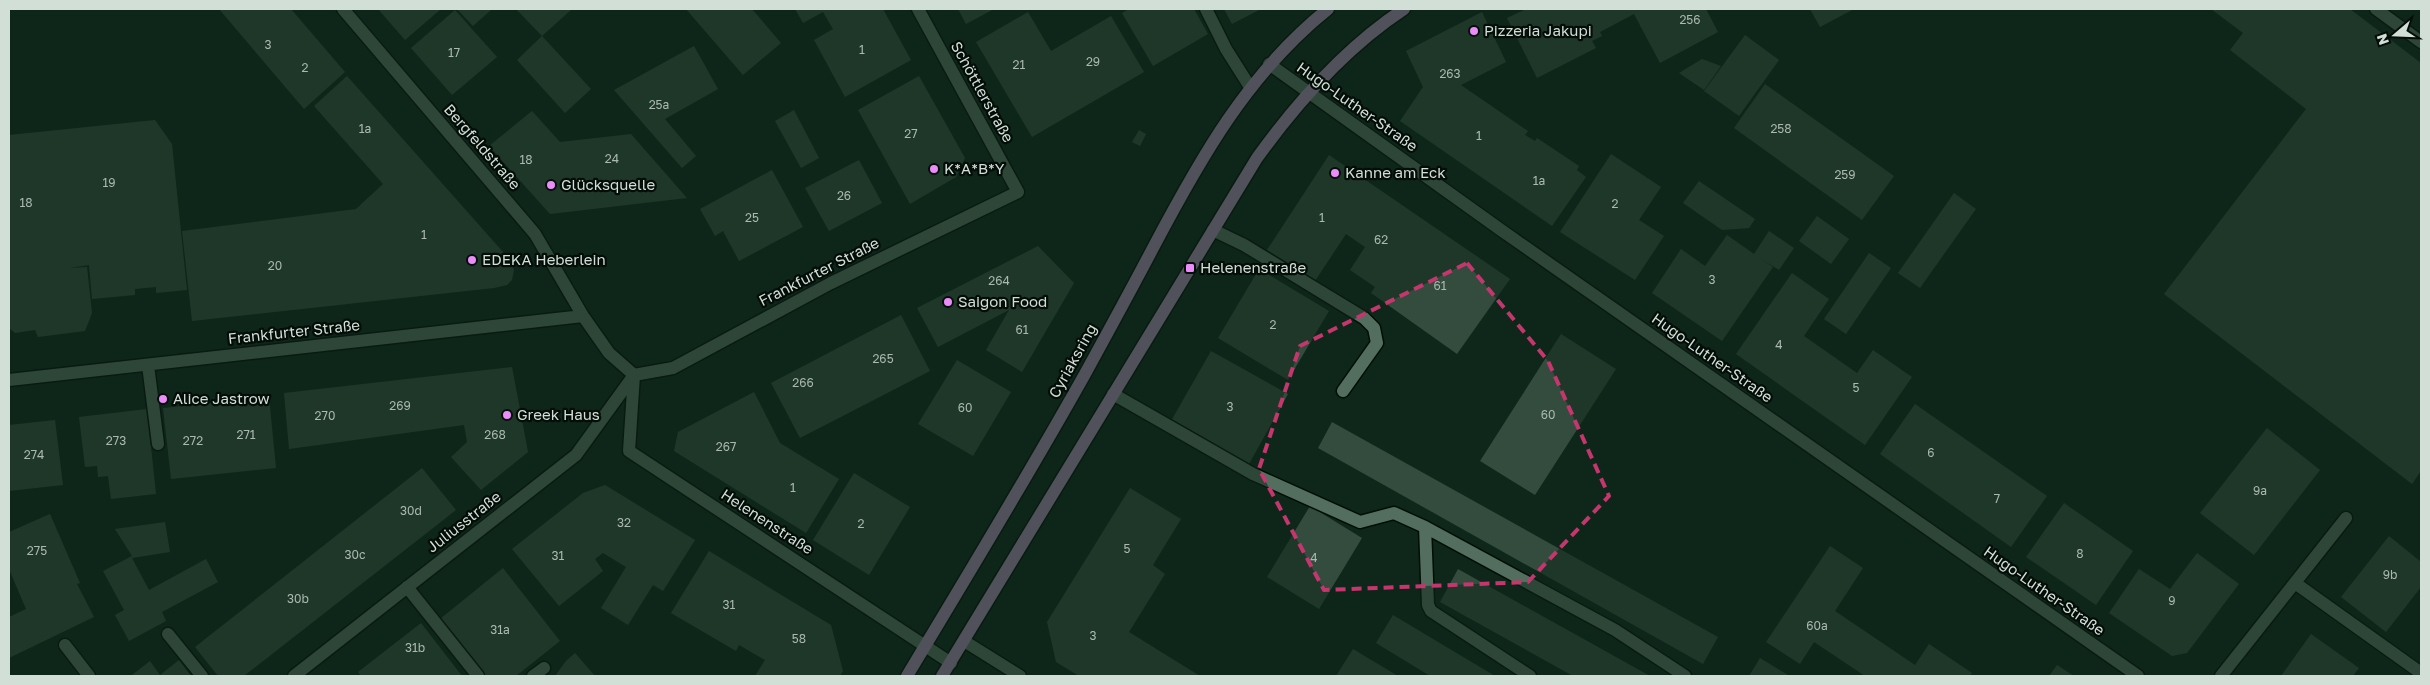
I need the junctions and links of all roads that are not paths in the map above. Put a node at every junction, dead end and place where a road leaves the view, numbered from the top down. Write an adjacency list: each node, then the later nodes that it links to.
1 (343, 9): 13 (street, Bergfeldstraße)
2 (918, 9): 11 (street, Schöttlerstraße)
3 (1206, 9): 9 (street)
4 (1328, 9): 8 (main road)
5 (1404, 9): 10 (main road)
6 (2376, 9): 7 (street)
7 (2421, 42)
8 (1269, 64): 9 (main road, Cyriaksring); 10 (street, Hugo-Luther-Straße)
9 (1250, 87): 27 (main road, Cyriaksring)
10 (1309, 92): 12 (main road); 41 (street, Hugo-Luther-Straße)
11 (1018, 192): 15 (street, Frankfurter Straße)
12 (1213, 230): 17 (street); 18 (main road)
13 (583, 316): 14 (street, Frankfurter Straße); 15 (street, Bergfeldstraße)
14 (148, 365): 16 (street, Frankfurter Straße); 19 (street)
15 (634, 375): 23 (street, Juliusstraße); 27 (street, Helenenstraße)
16 (9, 380)
17 (1343, 391)
18 (1113, 394): 21 (street); 25 (main road)
19 (158, 444)
20 (2346, 518): 22 (street)
21 (1425, 527): 39 (street); 40 (street)
22 (2295, 583): 30 (street); 42 (street)
23 (407, 587): 33 (street, Juliusstraße); 34 (street)
24 (168, 634): 32 (street)
25 (964, 641): 28 (main road); 38 (street)
26 (65, 644): 31 (street)
27 (926, 646): 28 (street, Helenenstraße); 36 (main road, Cyriaksring)
28 (950, 663): 37 (main road)
29 (544, 668): 35 (street)
30 (2421, 673)
31 (89, 676)
32 (202, 676)
33 (294, 676)
34 (478, 676)
35 (533, 676)
36 (907, 676)
37 (942, 676)
38 (1020, 676)
39 (1530, 676)
40 (1685, 676)
41 (2138, 676)
42 (2221, 676)

